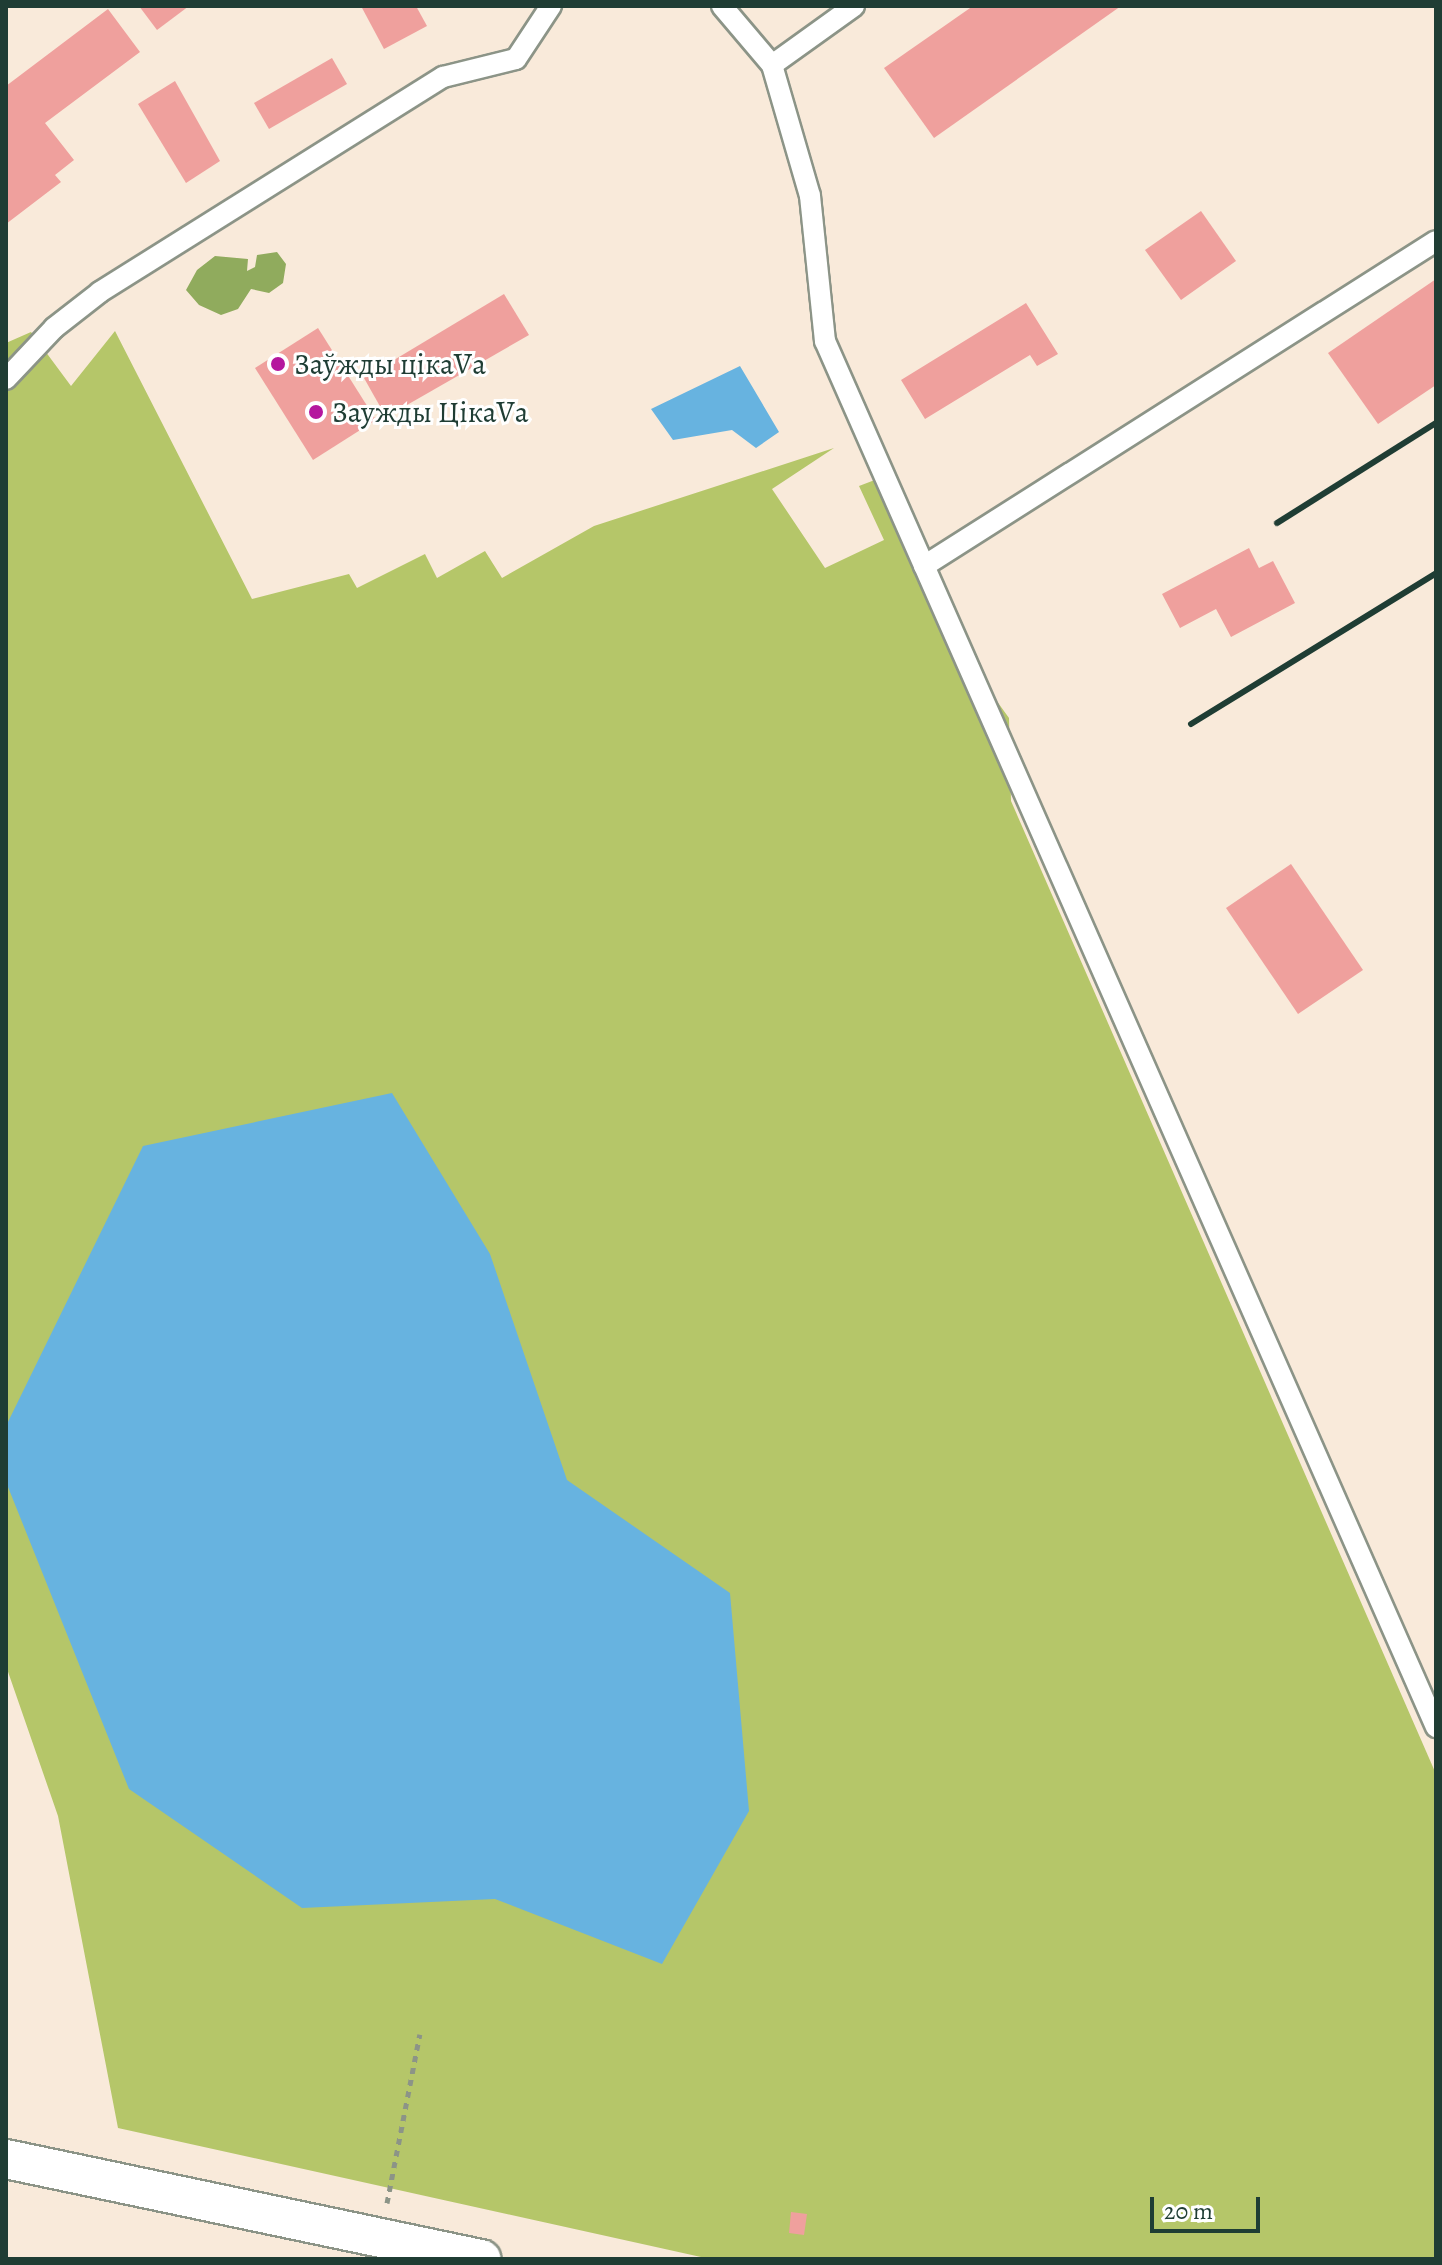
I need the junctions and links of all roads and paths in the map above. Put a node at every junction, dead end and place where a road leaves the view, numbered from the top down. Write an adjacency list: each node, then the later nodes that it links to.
1 (551, 6): 6 (lane)
2 (722, 6): 4 (lane)
3 (854, 6): 4 (lane)
4 (772, 65): 7 (lane)
5 (1436, 241): 7 (lane)
6 (6, 379)
7 (924, 566): 8 (lane)
8 (1436, 1727)
9 (420, 2034): 11 (path)
10 (6, 2159): 11 (street)
11 (378, 2247): 12 (street)
12 (482, 2259)

